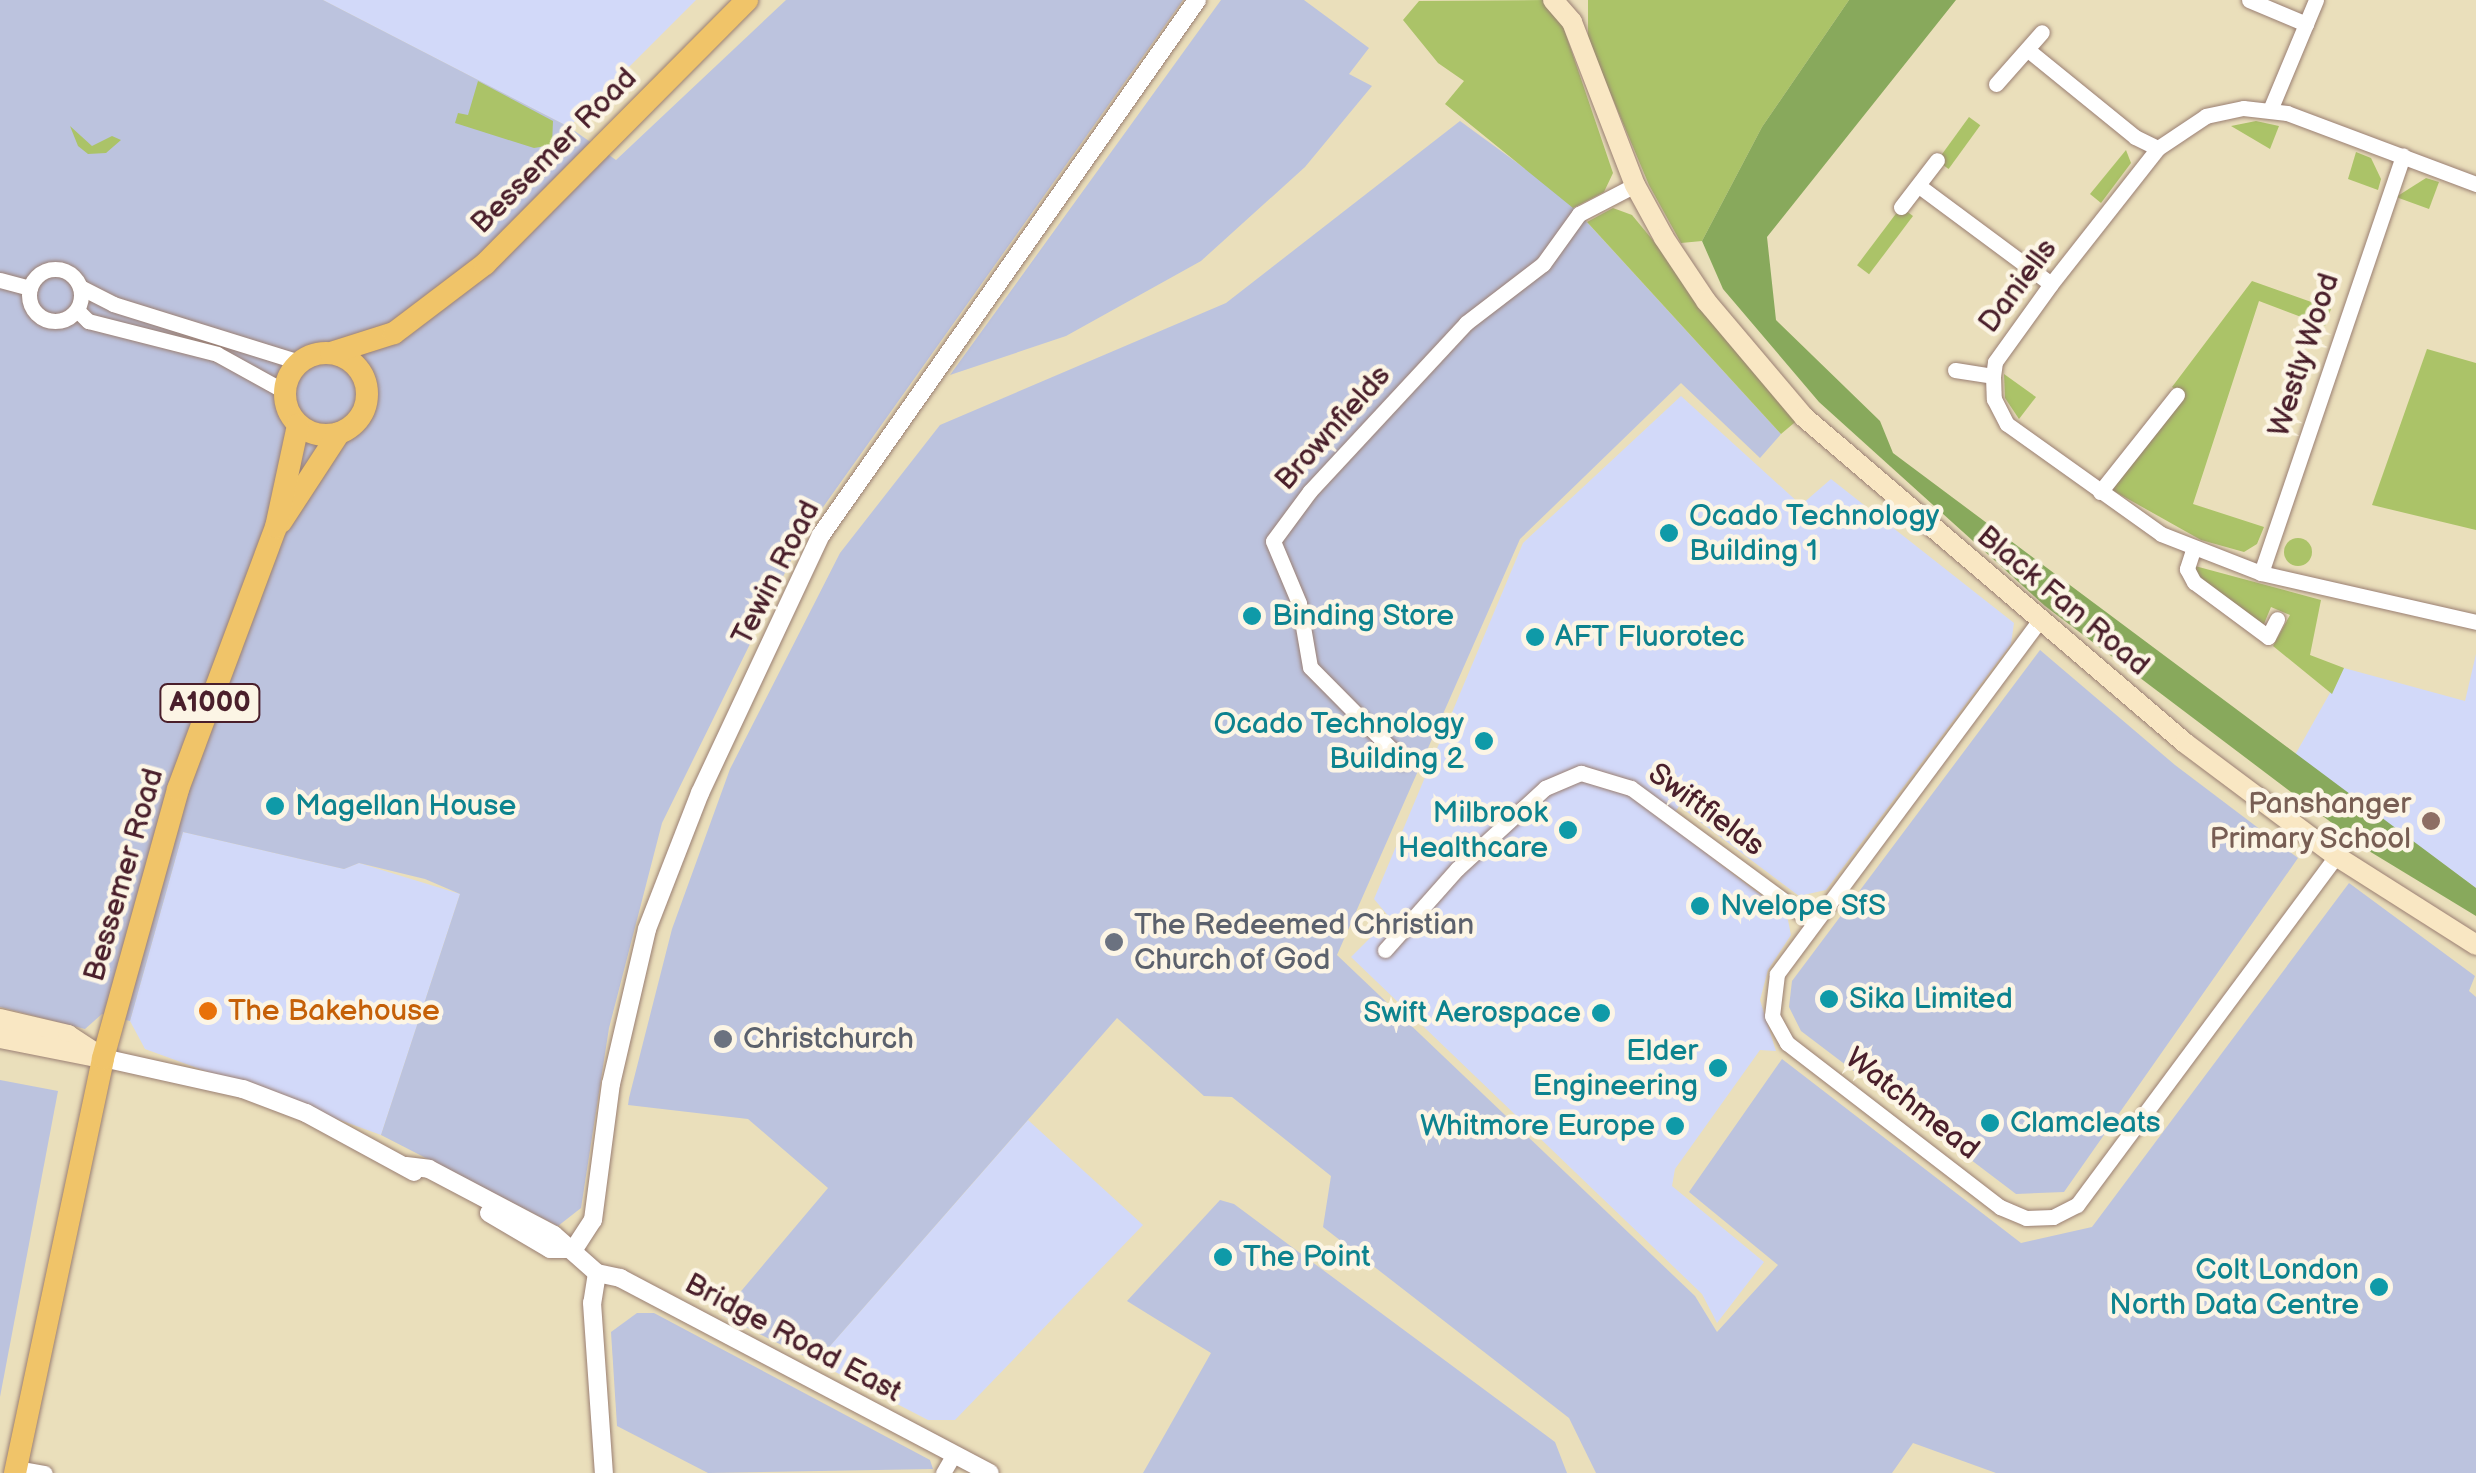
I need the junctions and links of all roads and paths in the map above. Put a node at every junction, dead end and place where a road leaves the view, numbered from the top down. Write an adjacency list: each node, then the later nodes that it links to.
1 (747, 0): 25 (main road, Bessemer Road)
2 (1197, 0): 50 (street, Tewin Road)
3 (1554, 0): 7 (main road, Black Fan Road)
4 (1580, 0): 7 (main road)
5 (2250, 0): 8 (street)
6 (2316, 0): 8 (street)
7 (1572, 22): 17 (main road, Black Fan Road)
8 (2306, 24): 12 (street)
9 (2042, 32): 10 (street)
10 (2028, 50): 11 (street); 13 (street)
11 (1996, 84)
12 (2270, 110): 13 (street, Daniells); 14 (street, Daniells)
13 (2158, 148): 21 (street, Daniells)
14 (2404, 156): 16 (street, Daniells); 38 (street, Westly Wood)
15 (1937, 160): 18 (street)
16 (2476, 184)
17 (1635, 186): 40 (main road, Black Fan Road); 42 (street, Brownfields)
18 (1918, 186): 19 (street); 21 (street)
19 (1901, 207)
20 (0, 280): 23 (street)
21 (2051, 284): 29 (street, Daniells)
22 (80, 287): 23 (street); 24 (street); 27 (street)
23 (30, 288): 24 (street)
24 (76, 310): 31 (street)
25 (394, 333): 26 (main road, Bessemer Road); 30 (main road, Bessemer Road)
26 (332, 353): 27 (main road); 30 (main road)
27 (299, 362): 31 (main road)
28 (1956, 370): 29 (street)
29 (1993, 376): 35 (street, Daniells)
30 (364, 377): 34 (main road)
31 (284, 390): 33 (main road)
32 (2177, 394): 35 (street)
33 (298, 424): 34 (main road); 36 (main road, Bessemer Road / A1000)
34 (339, 433): 36 (main road)
35 (2100, 492): 37 (street, Daniells)
36 (276, 527): 49 (main road, Bessemer Road / A1000)
37 (2193, 550): 38 (street, Daniells); 39 (street)
38 (2261, 573): 41 (street, Daniells)
39 (2277, 619)
40 (2039, 621): 43 (main road, Black Fan Road); 44 (street, Watchmead)
41 (2476, 622)
42 (1403, 762)
43 (2336, 856): 44 (street, Watchmead); 45 (main road, Black Fan Road)
44 (1814, 923): 46 (street, Swiftfields)
45 (2476, 945)
46 (1385, 950)
47 (0, 1020): 49 (main road)
48 (0, 1038): 49 (main road)
49 (103, 1058): 50 (street); 53 (main road, A1000)
50 (574, 1249): 51 (street, Bridge Road East)
51 (597, 1273): 52 (street, Bridge Road East); 55 (street)
52 (954, 1454): 56 (street); 57 (street, Bridge Road East)
53 (15, 1470): 54 (street)
54 (44, 1473)
55 (604, 1473)
56 (943, 1473)
57 (990, 1473)

